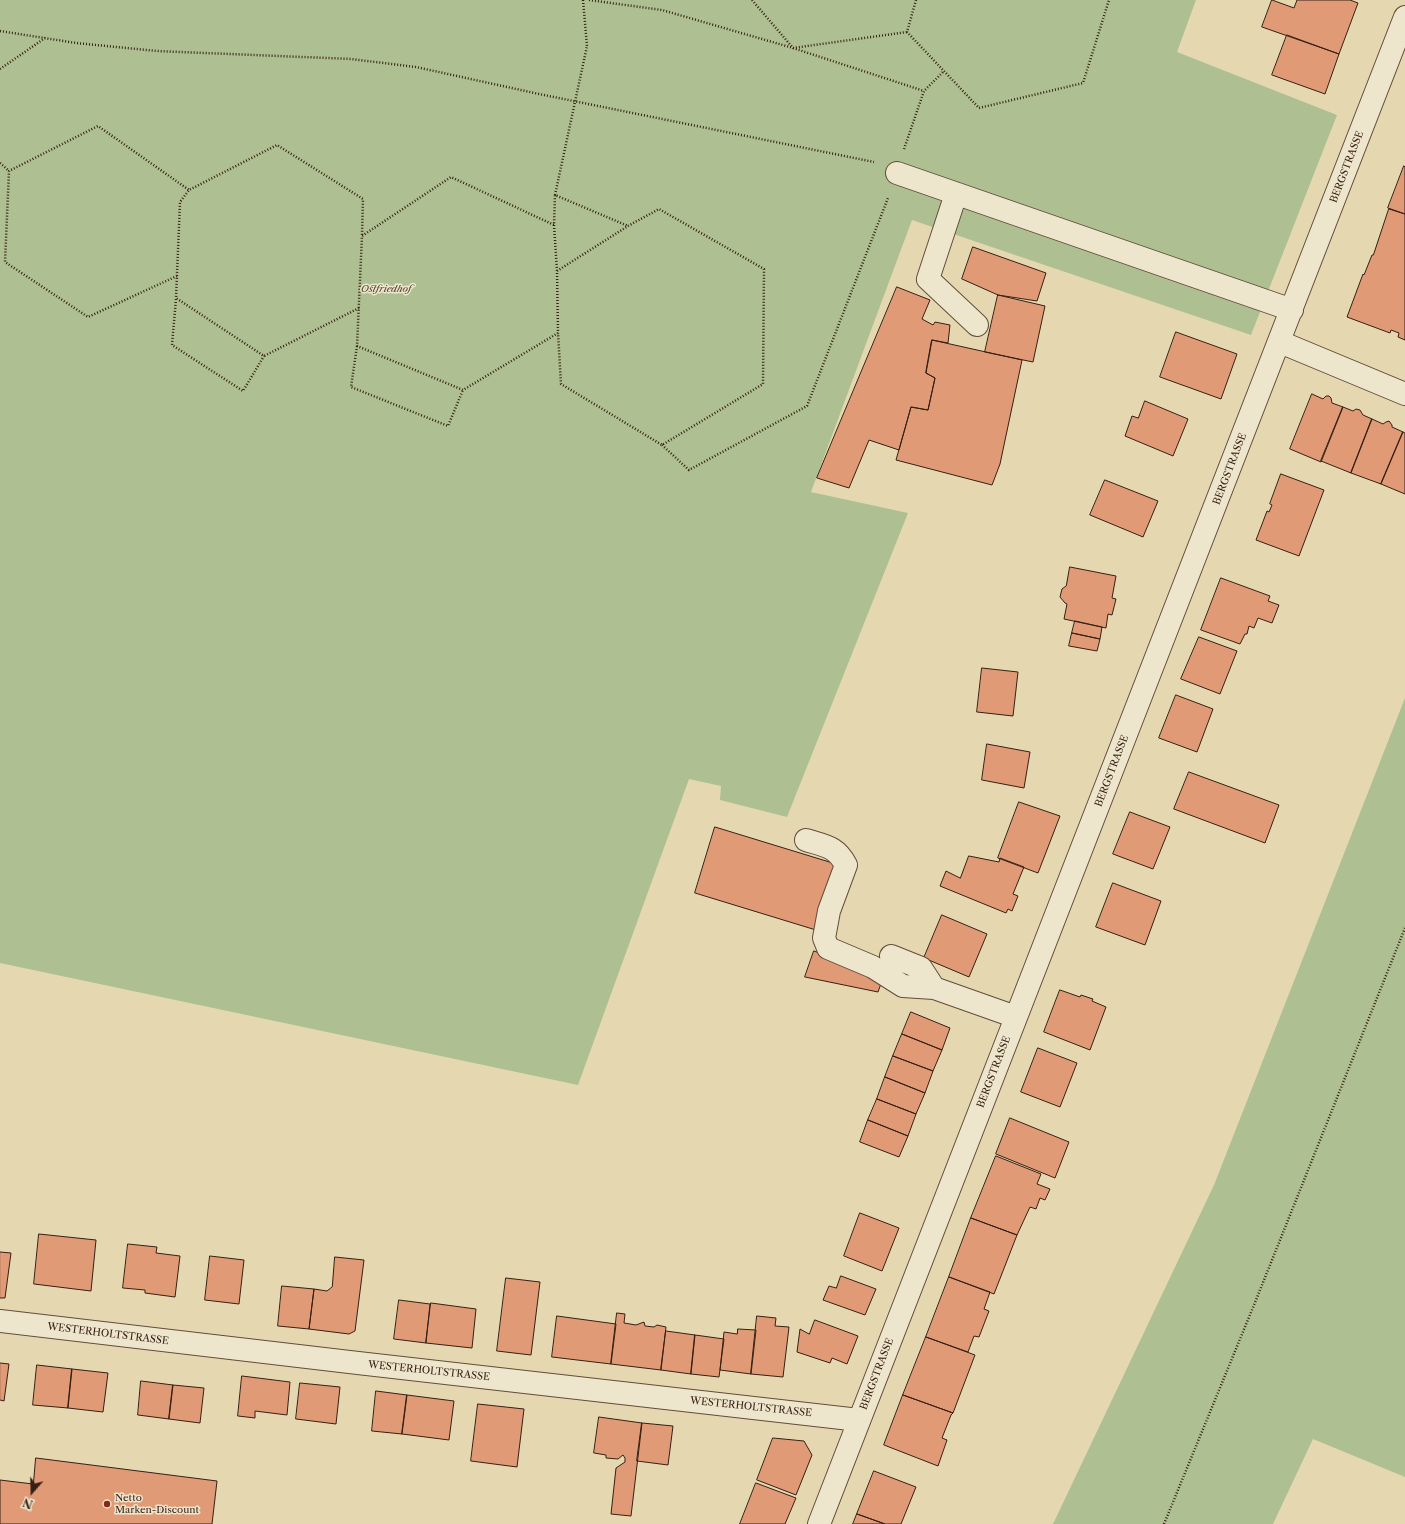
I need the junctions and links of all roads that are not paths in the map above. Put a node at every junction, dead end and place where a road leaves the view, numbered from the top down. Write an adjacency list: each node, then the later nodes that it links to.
1 (1405, 17): 4 (street, BERGSTRASSE)
2 (897, 173): 3 (street)
3 (956, 194): 4 (street); 5 (street)
4 (1292, 310): 6 (street, BERGSTRASSE)
5 (977, 325)
6 (1280, 342): 7 (street); 11 (street, BERGSTRASSE)
7 (1405, 394)
8 (806, 840): 10 (street)
9 (891, 956): 10 (street)
10 (934, 988): 11 (street)
11 (1016, 1017): 13 (street, BERGSTRASSE)
12 (0, 1321): 13 (street, WESTERHOLTSTRASSE)
13 (859, 1420): 14 (street, BERGSTRASSE)
14 (819, 1524)

